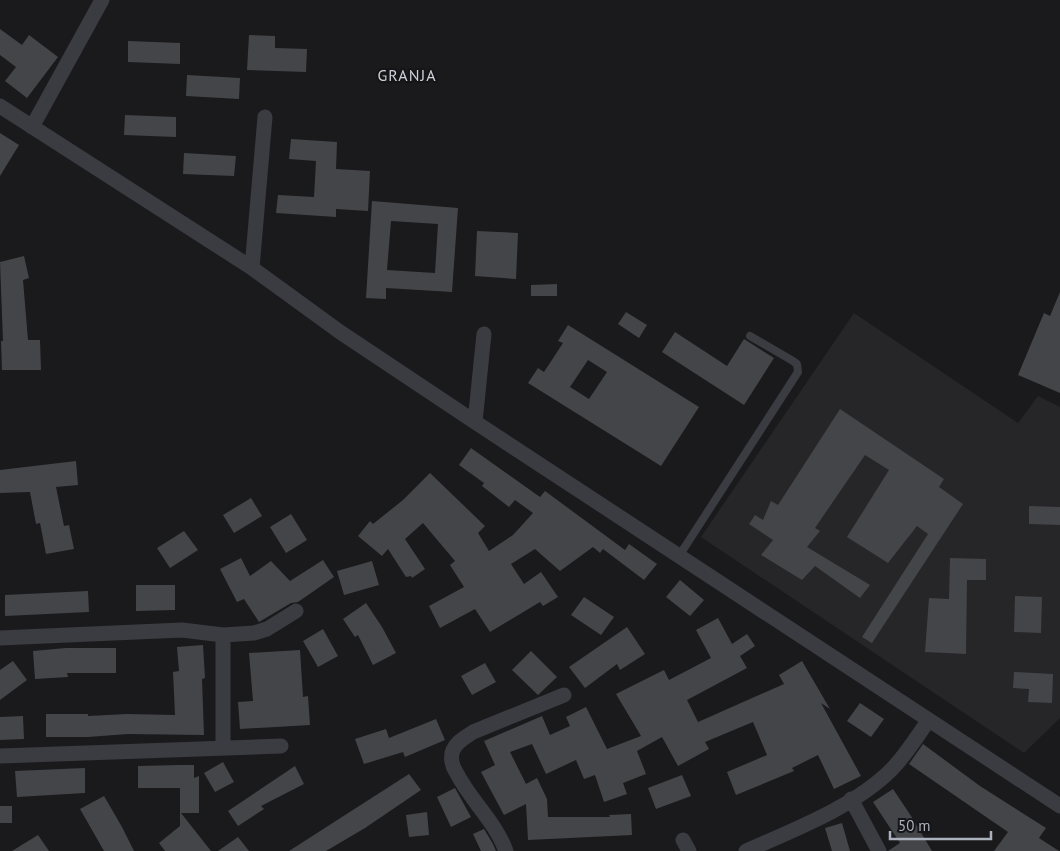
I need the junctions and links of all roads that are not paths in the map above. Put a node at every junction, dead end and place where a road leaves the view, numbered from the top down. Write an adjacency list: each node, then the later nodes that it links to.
1 (102, 0): 4 (street)
2 (0, 106): 4 (street)
3 (265, 117): 5 (street)
4 (32, 127): 5 (street)
5 (252, 268): 8 (street)
6 (484, 334): 8 (street)
7 (750, 336): 9 (lane)
8 (475, 422): 9 (street)
9 (679, 556): 14 (street)
10 (296, 612): 11 (street)
11 (222, 635): 12 (street); 16 (street)
12 (0, 638)
13 (564, 695): 20 (street)
14 (928, 721): 18 (street); 19 (street)
15 (281, 746): 16 (street)
16 (223, 748): 17 (street)
17 (0, 756)
18 (851, 799): 21 (street); 22 (street)
19 (1060, 806)
20 (506, 851)
21 (746, 851)
22 (879, 851)

